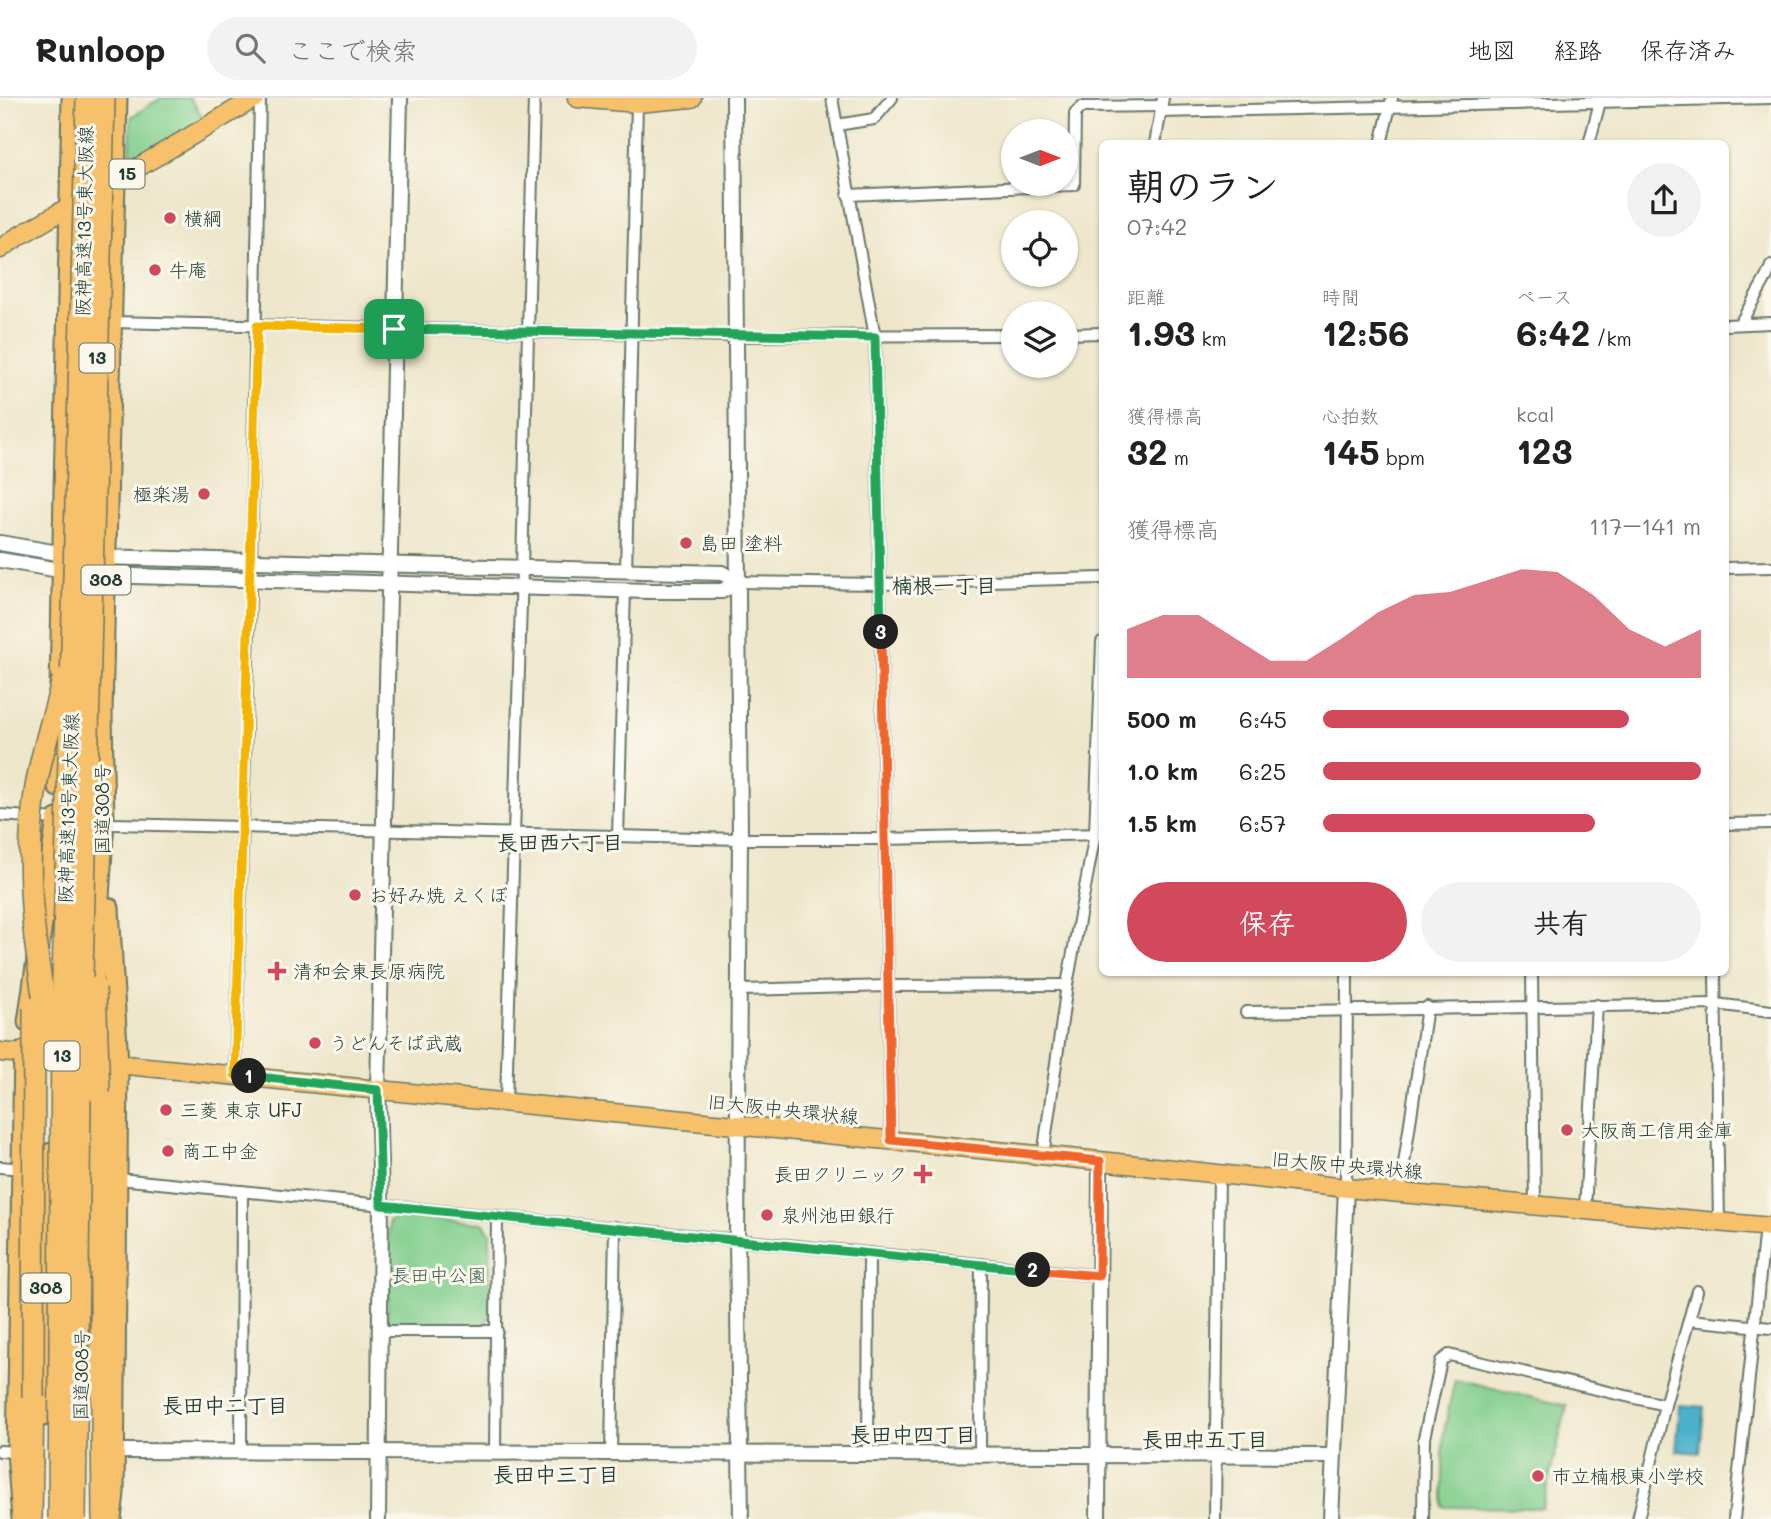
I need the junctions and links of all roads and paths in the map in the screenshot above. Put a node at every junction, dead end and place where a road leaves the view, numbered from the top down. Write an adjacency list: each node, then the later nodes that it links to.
1 (72, 98): 25 (highway, 国道308号 / 308)
2 (87, 98): 58 (highway, 阪神高速13号東大阪線 / 13, bridge)
3 (104, 98): 59 (highway, 阪神高速13号東大阪線 / 13, bridge)
4 (117, 98): 23 (highway, 国道308号 / 308)
5 (257, 98): 23 (main road, 15); 32 (street)
6 (400, 98): 33 (street)
7 (534, 98): 34 (street)
8 (577, 98): 17 (main road)
9 (692, 98): 17 (main road)
10 (734, 98): 39 (street)
11 (832, 98): 19 (street)
12 (892, 98): 19 (street)
13 (1771, 98): 14 (street)
14 (1601, 101): 16 (street); 22 (street)
15 (1110, 102): 18 (street); 24 (street)
16 (1391, 102): 18 (street); 21 (street)
17 (637, 103): 36 (street)
18 (1162, 106): 20 (street)
19 (837, 125): 24 (street)
20 (1156, 140)
21 (1382, 140)
22 (1590, 140)
23 (115, 181): 25 (main road, 15); 28 (highway, 国道308号 / 308)
24 (848, 195): 40 (street)
25 (70, 206): 26 (main road, 15); 44 (highway, 国道308号 / 308)
26 (0, 249)
27 (1771, 266): 30 (street)
28 (112, 322): 32 (street); 46 (highway, 国道308号 / 308)
29 (1771, 323): 30 (street)
30 (1740, 324): 31 (street)
31 (1729, 325)
32 (257, 326): 33 (street); 43 (street)
33 (394, 329): 34 (street); 45 (street)
34 (527, 332): 36 (street); 49 (street)
35 (1099, 333): 37 (street)
36 (630, 334): 39 (street); 50 (street)
37 (1078, 334)
38 (1001, 335): 40 (street)
39 (734, 337): 40 (street); 53 (street)
40 (875, 337): 55 (street)
41 (0, 543): 44 (street)
42 (0, 560): 44 (street)
43 (251, 562): 45 (street); 46 (street); 52 (street)
44 (63, 563): 46 (street); 61 (highway, 国道308号 / 308)
45 (391, 565): 49 (street); 54 (street)
46 (106, 567): 52 (street); 62 (highway, 国道308号 / 308)
47 (1729, 568): 48 (street)
48 (1771, 568)
49 (522, 569): 50 (street); 56 (street)
50 (626, 572): 53 (street)
51 (1099, 578): 55 (street)
52 (250, 579): 54 (street); 65 (street)
53 (738, 582): 55 (street); 57 (street); 70 (street)
54 (391, 583): 56 (street); 66 (street)
55 (880, 584): 71 (street)
56 (521, 586): 57 (street); 67 (street)
57 (625, 589): 69 (street)
58 (74, 593): 72 (highway, bridge); 94 (highway, 阪神高速13号東大阪線 / 13, bridge)
59 (88, 776): 140 (highway, 阪神高速13号東大阪線 / 13, bridge); 141 (highway, bridge)
60 (0, 815): 61 (street)
61 (57, 819): 87 (highway, 308); 88 (highway, 国道308号 / 308)
62 (104, 821): 65 (street); 89 (highway, 国道308号 / 308); 90 (highway, 308)
63 (1771, 823): 64 (street)
64 (1729, 824)
65 (242, 827): 66 (street); 91 (street)
66 (385, 830): 67 (street); 92 (street)
67 (515, 834): 69 (street); 93 (street)
68 (1099, 834): 71 (street); 76 (street)
69 (618, 836): 70 (street)
70 (740, 839): 71 (street); 78 (street)
71 (884, 839): 77 (street)
72 (32, 923): 94 (highway, bridge); 137 (highway, bridge)
73 (1347, 976): 83 (street)
74 (1532, 976): 82 (street)
75 (1715, 976): 79 (street)
76 (1067, 985): 77 (street); 97 (street)
77 (889, 986): 78 (street); 96 (street)
78 (740, 990): 95 (street)
79 (1716, 1004): 80 (street); 84 (street); 110 (street)
80 (1597, 1005): 82 (street); 108 (street)
81 (1427, 1007): 82 (street); 83 (street); 105 (street)
82 (1533, 1007): 106 (street)
83 (1349, 1010): 85 (street); 103 (street)
84 (1771, 1011)
85 (1246, 1012)
86 (0, 1052): 87 (main road, 旧大阪中央環状線)
87 (24, 1054): 88 (main road, 旧大阪中央環状線); 100 (highway, 308)
88 (55, 1057): 89 (main road, 旧大阪中央環状線); 138 (highway, 国道308号 / 308)
89 (89, 1061): 90 (main road, 旧大阪中央環状線); 140 (highway, 国道308号 / 308)
90 (118, 1064): 91 (main road, 旧大阪中央環状線); 102 (highway, 308)
91 (235, 1075): 92 (main road, 旧大阪中央環状線)
92 (378, 1090): 93 (main road, 旧大阪中央環状線); 107 (street)
93 (506, 1102): 95 (main road, 旧大阪中央環状線)
94 (62, 1119): 139 (highway, 阪神高速13号東大阪線 / 13, bridge)
95 (738, 1126): 96 (main road, 旧大阪中央環状線); 113 (street)
96 (891, 1140): 97 (main road, 旧大阪中央環状線)
97 (1043, 1156): 98 (main road, 旧大阪中央環状線)
98 (1100, 1161): 101 (main road, 旧大阪中央環状線); 116 (street)
99 (0, 1167): 100 (street)
100 (22, 1169): 124 (highway, 308)
101 (1219, 1173): 103 (main road, 旧大阪中央環状線); 134 (street)
102 (119, 1179): 104 (street); 125 (highway, 308)
103 (1346, 1188): 105 (main road, 旧大阪中央環状線); 135 (street)
104 (242, 1191): 107 (street); 126 (street)
105 (1400, 1191): 106 (main road, 旧大阪中央環状線)
106 (1535, 1204): 108 (main road, 旧大阪中央環状線)
107 (381, 1205): 109 (street); 121 (street)
108 (1585, 1209): 110 (main road, 旧大阪中央環状線)
109 (497, 1216): 111 (street); 122 (street)
110 (1719, 1222): 112 (main road, 旧大阪中央環状線)
111 (615, 1227): 113 (street); 130 (street)
112 (1768, 1227): 119 (street)
113 (737, 1240): 114 (street); 128 (street)
114 (869, 1253): 115 (street); 131 (street)
115 (981, 1264): 116 (street); 132 (street)
116 (1099, 1276): 133 (street)
117 (1697, 1291): 118 (street)
118 (1689, 1320): 119 (street); 123 (street)
119 (1754, 1326): 120 (street); 150 (street)
120 (1771, 1328)
121 (380, 1331): 122 (street); 129 (street)
122 (497, 1331): 127 (street)
123 (1665, 1405): 148 (street); 149 (street)
124 (8, 1451): 136 (highway, 308)
125 (115, 1451): 126 (street); 142 (highway, 308)
126 (241, 1452): 129 (street)
127 (495, 1453): 129 (street); 130 (street)
128 (740, 1453): 130 (street); 131 (street); 144 (street)
129 (378, 1454): 143 (street)
130 (611, 1454)
131 (868, 1454): 132 (street)
132 (980, 1455): 133 (street)
133 (1099, 1456): 134 (street); 145 (street)
134 (1216, 1456): 135 (street); 146 (street)
135 (1333, 1456): 147 (street)
136 (22, 1519)
137 (31, 1519)
138 (41, 1519)
139 (59, 1519)
140 (77, 1519)
141 (103, 1519)
142 (111, 1519)
143 (378, 1519)
144 (741, 1519)
145 (1098, 1519)
146 (1215, 1519)
147 (1331, 1519)
148 (1423, 1519)
149 (1637, 1519)
150 (1734, 1519)

